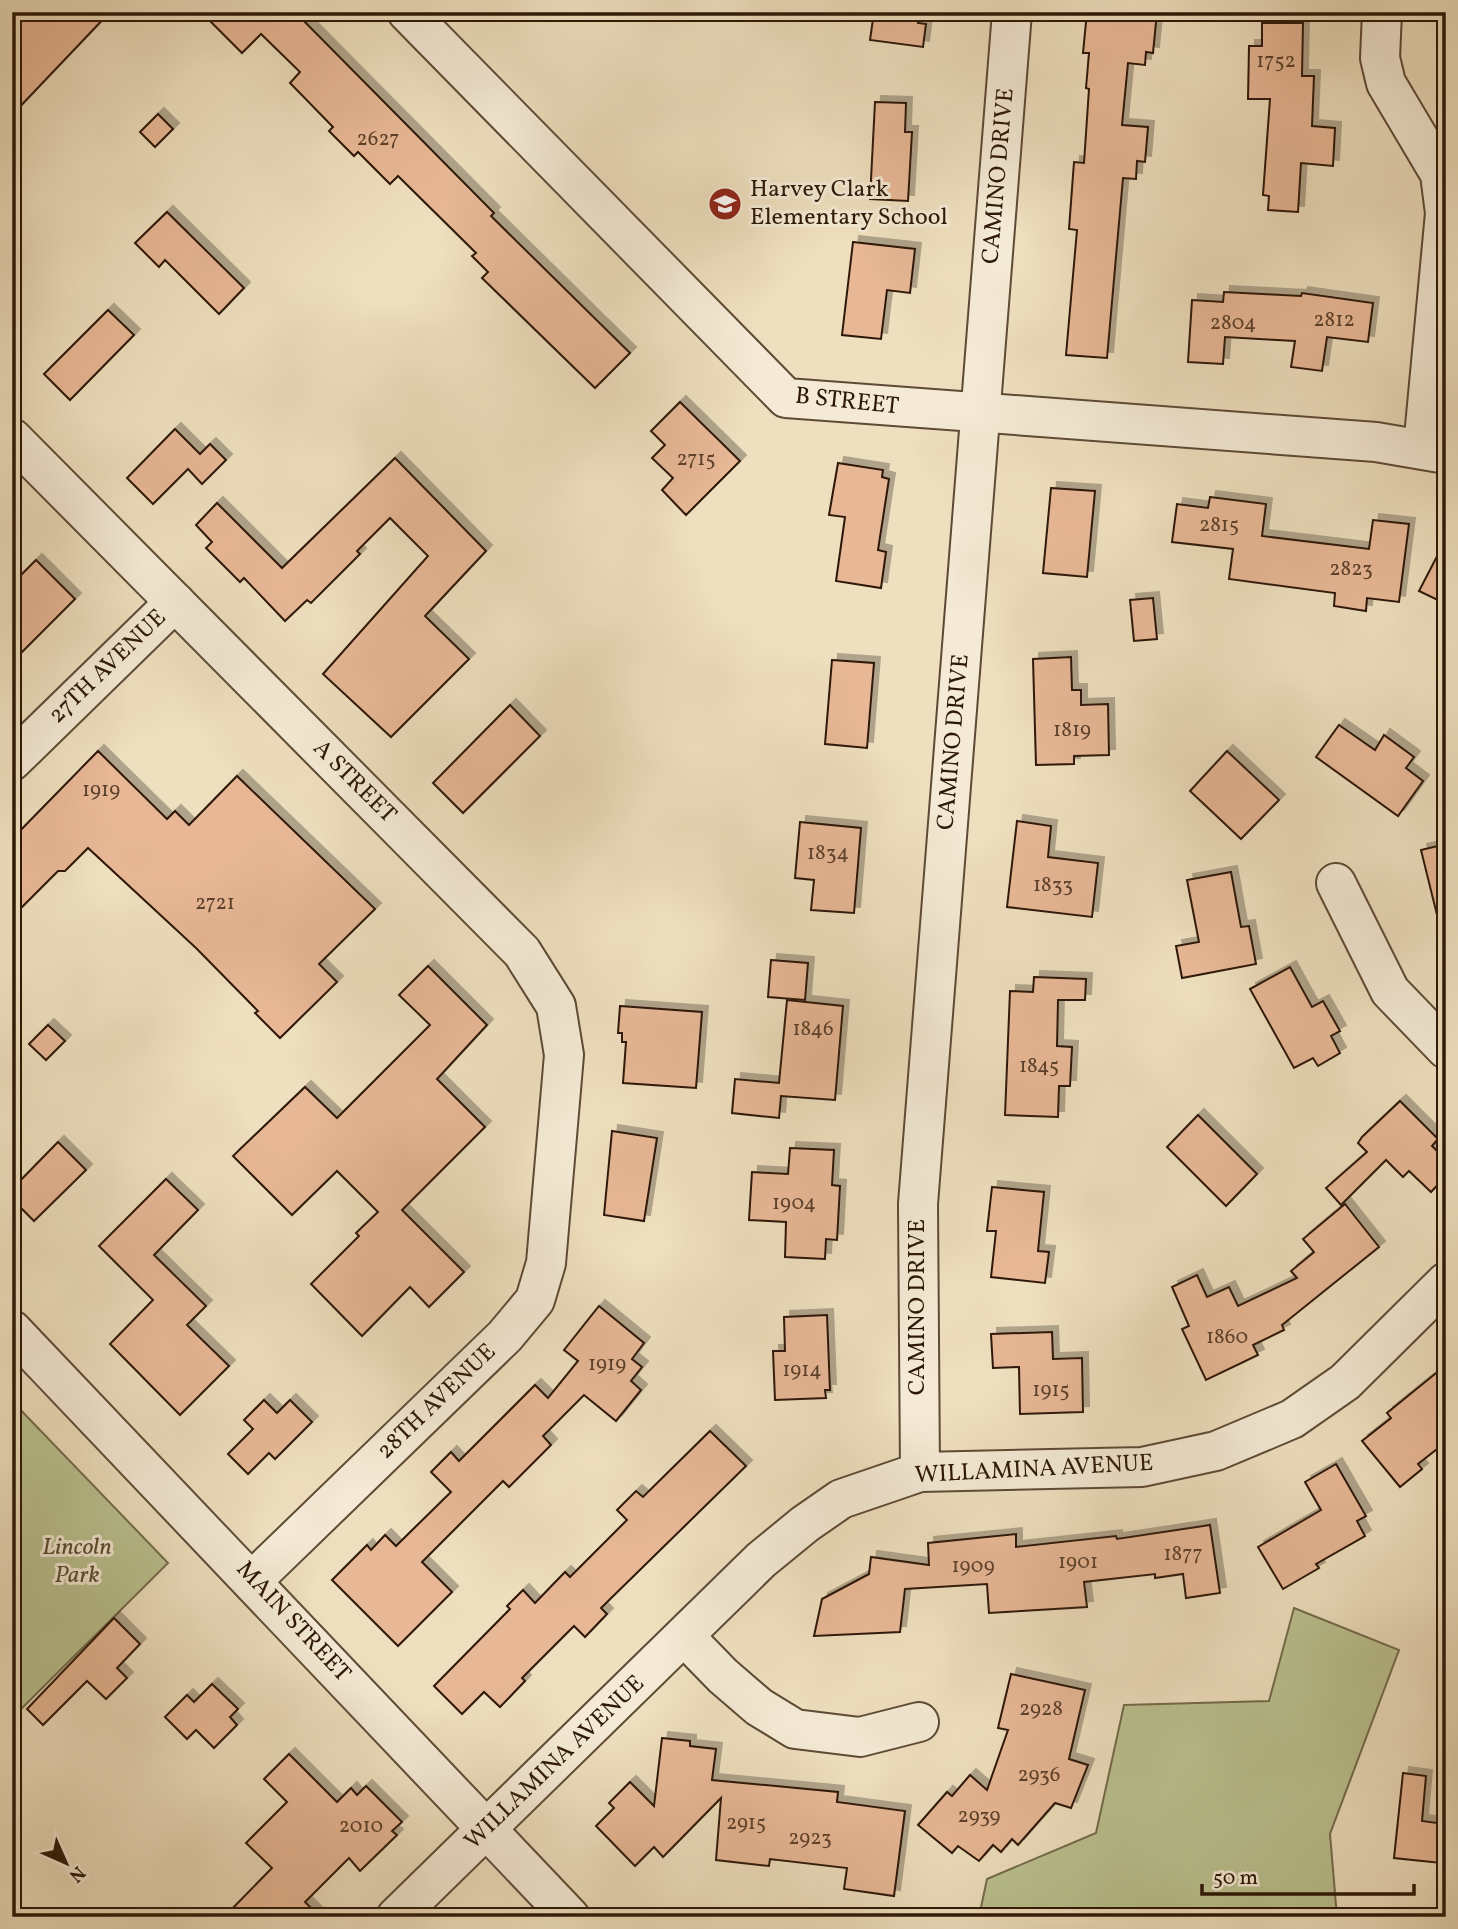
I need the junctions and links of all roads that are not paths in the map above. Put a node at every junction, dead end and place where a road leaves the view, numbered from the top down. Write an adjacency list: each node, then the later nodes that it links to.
1 (407, 12): 4 (street, B STREET)
2 (1012, 12): 4 (street, CAMINO DRIVE)
3 (1382, 12): 6 (street)
4 (980, 414): 6 (street, B STREET); 14 (street, CAMINO DRIVE)
5 (12, 438): 7 (street, A STREET)
6 (1434, 451)
7 (175, 602): 8 (street, 27TH AVENUE); 11 (street, A STREET)
8 (12, 761)
9 (1336, 883): 10 (street)
10 (1446, 1049)
11 (553, 1187): 15 (street, 28TH AVENUE)
12 (1446, 1282): 14 (street, WILLAMINA AVENUE)
13 (12, 1330): 15 (street, MAIN STREET)
14 (920, 1472): 16 (street, WILLAMINA AVENUE)
15 (253, 1580): 18 (street, MAIN STREET)
16 (685, 1637): 17 (street); 18 (street, WILLAMINA AVENUE)
17 (919, 1722)
18 (487, 1829): 19 (street, WILLAMINA AVENUE); 20 (street, MAIN STREET)
19 (396, 1917)
20 (570, 1917)

